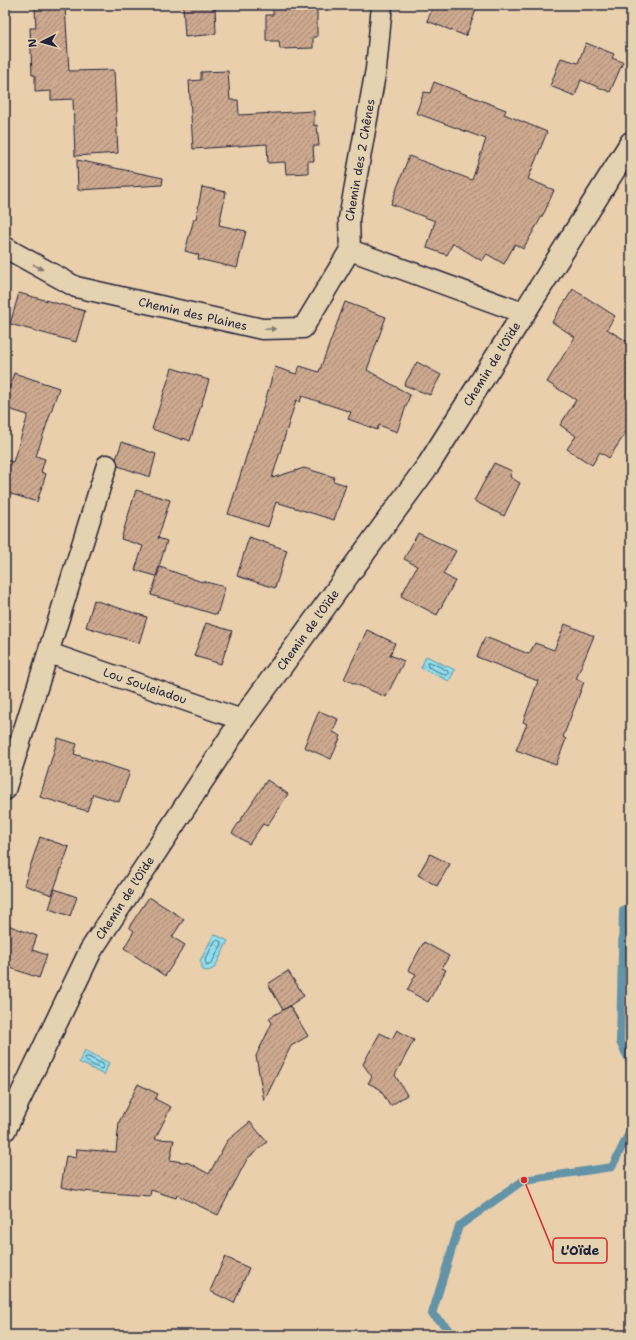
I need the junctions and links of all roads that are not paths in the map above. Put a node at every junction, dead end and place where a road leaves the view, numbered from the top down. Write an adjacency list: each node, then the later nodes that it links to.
1 (382, 5): 4 (street, Chemin des 2 Chênes)
2 (631, 143): 5 (street, Chemin de l'Oïde)
3 (5, 247): 4 (street, Chemin des Plaines, one-way to 4)
4 (350, 250): 5 (street)
5 (523, 314): 8 (street, Chemin de l'Oïde)
6 (107, 465): 7 (street)
7 (49, 653): 8 (street, Lou Souleiadou); 9 (street)
8 (242, 720): 10 (street, Chemin de l'Oïde)
9 (5, 790)
10 (7, 1121)

